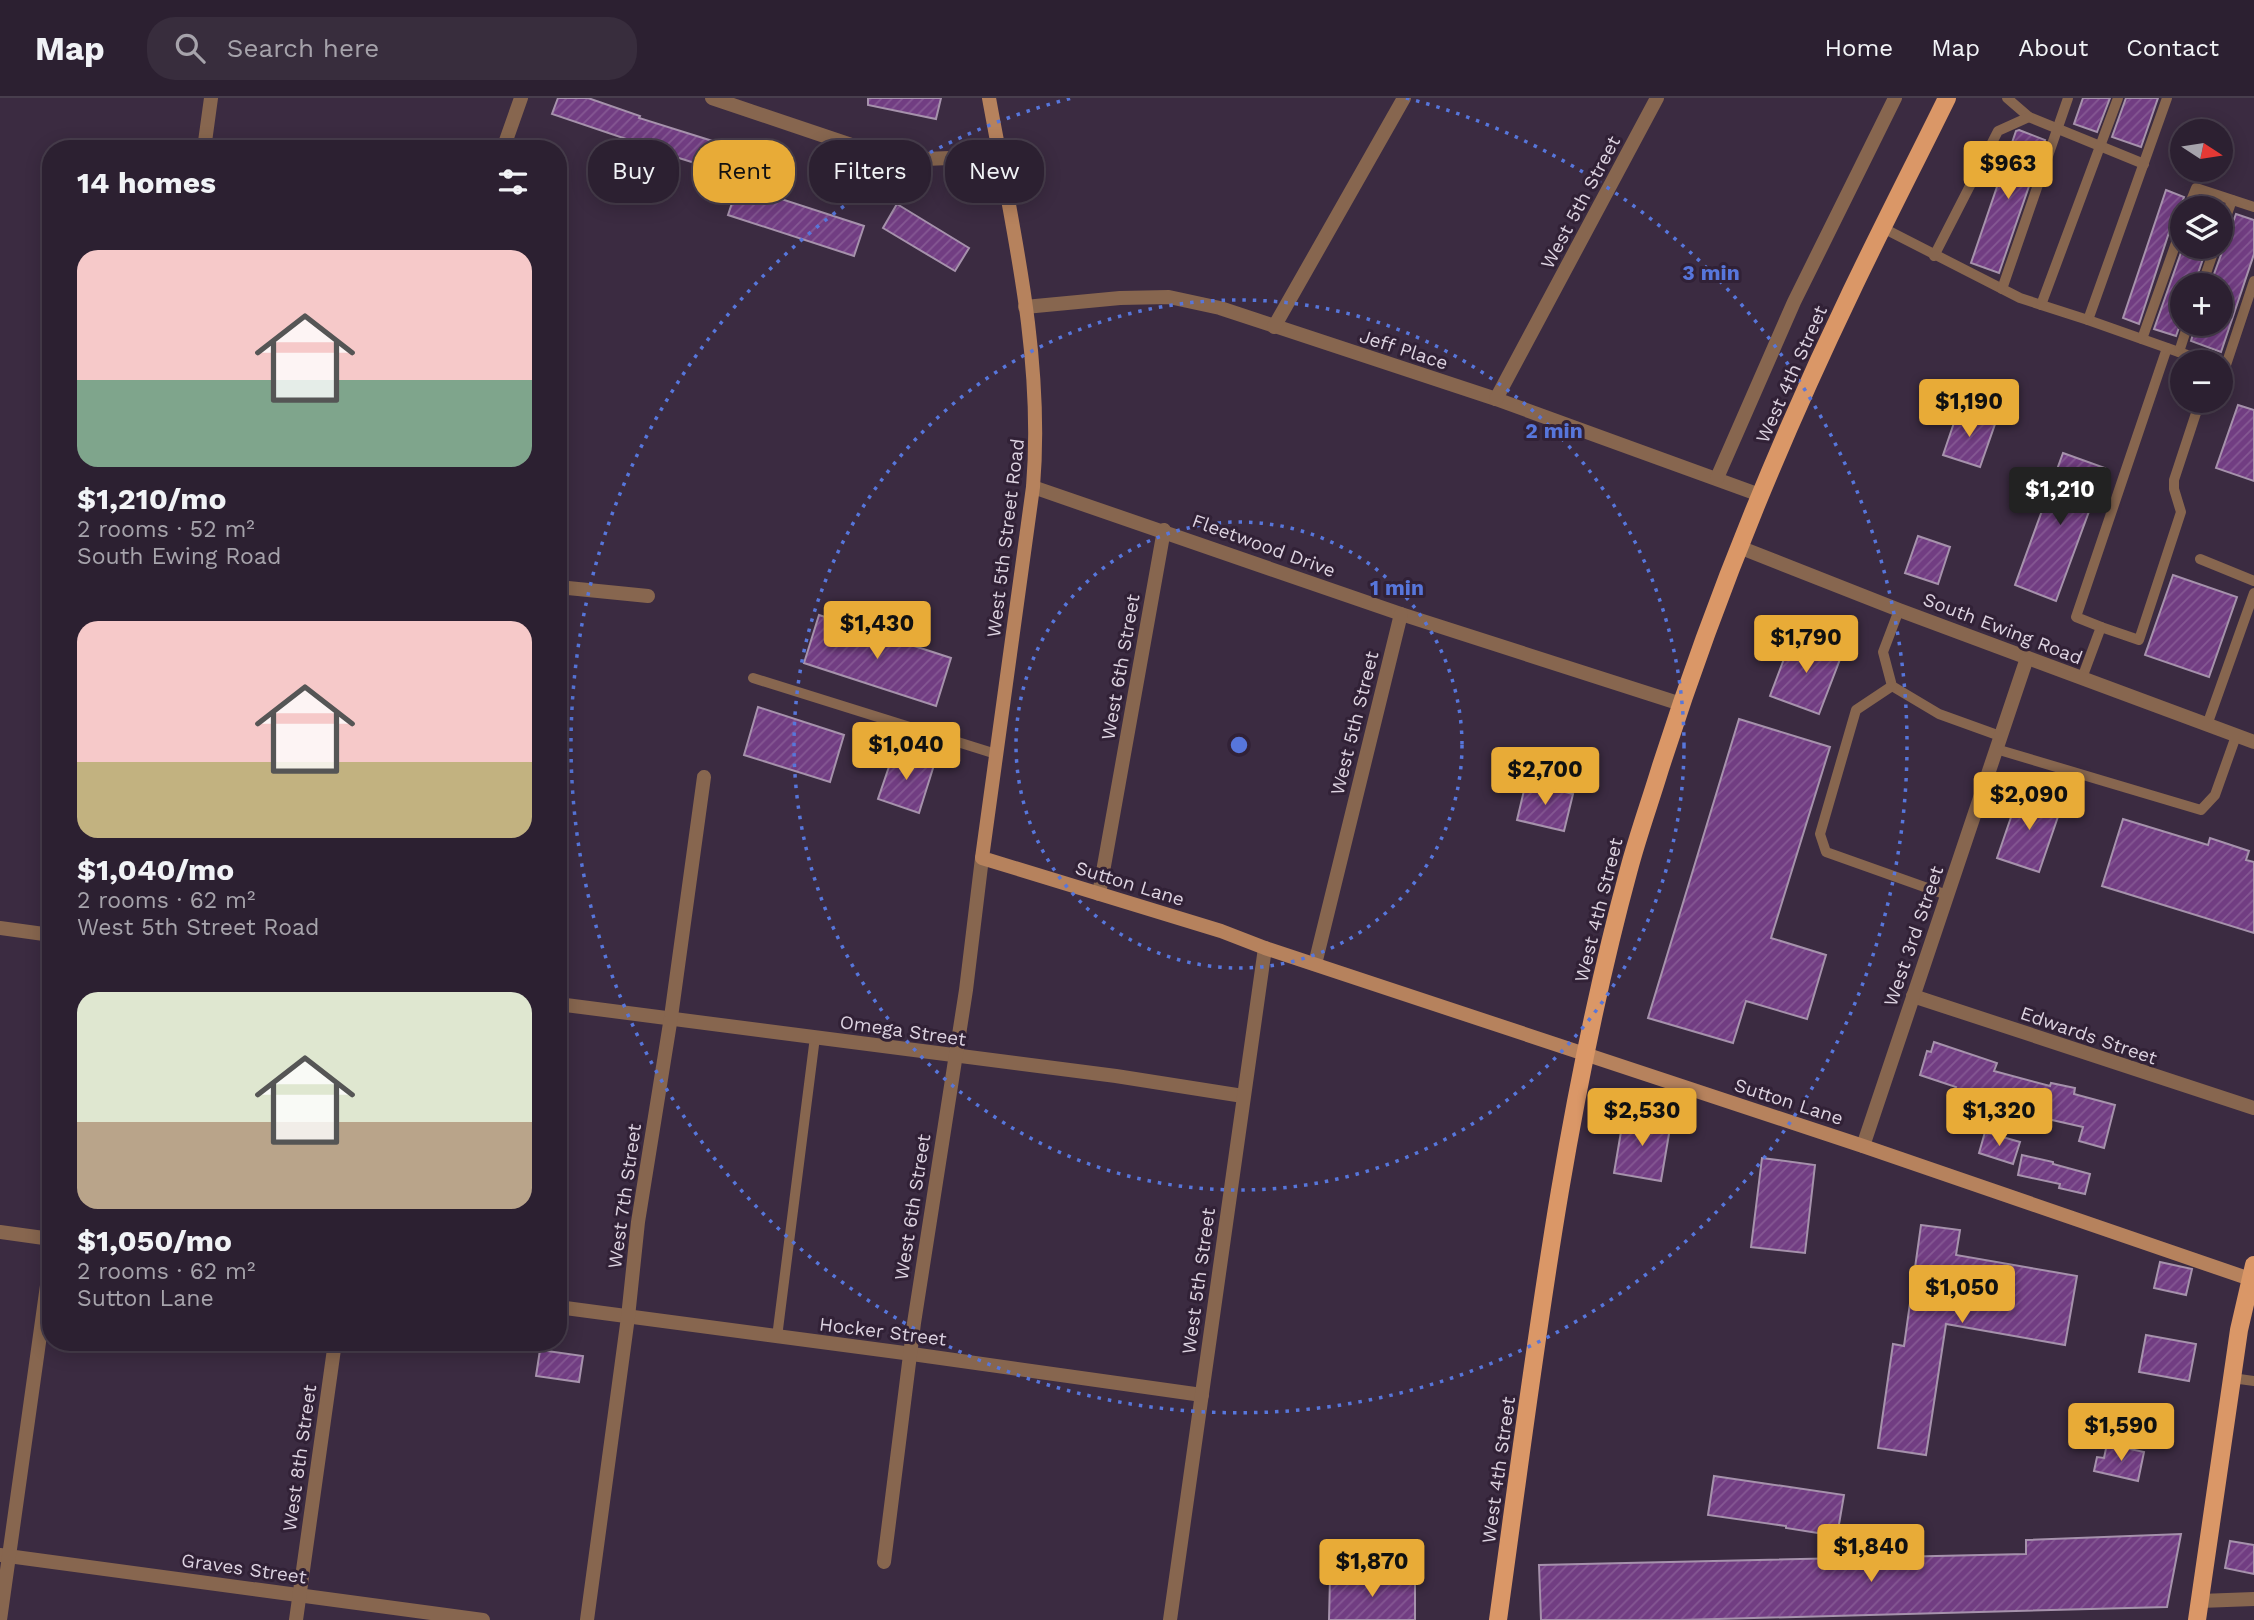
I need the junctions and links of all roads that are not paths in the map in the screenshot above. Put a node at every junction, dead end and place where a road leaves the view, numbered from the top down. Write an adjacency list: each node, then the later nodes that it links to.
1 (211, 98): 15 (street)
2 (521, 98): 16 (street)
3 (712, 98): 19 (street)
4 (989, 98): 17 (street, West 5th Street Road)
5 (1404, 98): 34 (street)
6 (1657, 98): 40 (street, West 5th Street)
7 (1895, 98): 42 (street, West 4th Street)
8 (1947, 98): 26 (main road, West 4th Street)
9 (2007, 98): 13 (lane)
10 (2068, 98): 14 (lane)
11 (2118, 98): 18 (lane)
12 (2167, 98): 20 (lane)
13 (2029, 117): 14 (lane); 27 (lane)
14 (2057, 130): 18 (lane); 30 (lane)
15 (205, 140)
16 (505, 140)
17 (996, 140)
18 (2101, 147): 20 (lane); 31 (lane)
19 (945, 158)
20 (2144, 164): 33 (lane)
21 (2193, 196): 22 (lane)
22 (2220, 196)
23 (2233, 200): 25 (lane)
24 (1007, 203): 32 (street, West 5th Street Road)
25 (2254, 207)
26 (1883, 228): 27 (lane); 44 (main road, West 4th Street)
27 (1934, 256): 30 (lane)
28 (2170, 259): 36 (lane)
29 (2254, 281): 38 (lane)
30 (2002, 289): 31 (lane)
31 (2041, 305): 33 (lane)
32 (1025, 307): 34 (street, Jeff Place); 43 (street, West 5th Street Road)
33 (2088, 320): 36 (lane)
34 (1274, 327): 40 (street, Jeff Place)
35 (2181, 336): 37 (lane)
36 (2142, 339): 37 (lane)
37 (2173, 350)
38 (2231, 350)
39 (2170, 358): 54 (lane)
40 (1496, 399): 42 (street, Jeff Place)
41 (2196, 413): 54 (lane)
42 (1717, 478): 44 (street, Jeff Place)
43 (1033, 486): 45 (street, Fleetwood Drive); 64 (street, West 5th Street Road)
44 (1760, 495): 46 (main road, West 4th Street)
45 (1164, 530): 53 (street, Fleetwood Drive); 67 (street, West 6th Street)
46 (1740, 547): 52 (street, South Ewing Road); 59 (main road, West 4th Street)
47 (2200, 559): 48 (lane)
48 (2254, 580)
49 (567, 588): 51 (street)
50 (2254, 593): 60 (lane)
51 (648, 596)
52 (1899, 610): 55 (street, South Ewing Road); 58 (lane)
53 (1401, 614): 59 (street, Fleetwood Drive); 72 (street, West 5th Street)
54 (2101, 626): 57 (lane)
55 (2027, 658): 57 (street, South Ewing Road); 63 (street, West 3rd Street)
56 (753, 678): 64 (lane)
57 (2082, 678): 60 (street, South Ewing Road)
58 (1892, 686): 63 (lane); 68 (lane)
59 (1681, 704): 77 (main road, West 4th Street)
60 (2207, 725): 61 (street, South Ewing Road)
61 (2236, 736): 62 (street, South Ewing Road); 63 (lane)
62 (2254, 742)
63 (1998, 743): 68 (street, West 3rd Street)
64 (996, 754): 66 (street, West 5th Street Road)
65 (704, 778): 75 (street, West 7th Street)
66 (982, 858): 67 (street, Sutton Lane); 78 (street, West 6th Street)
67 (1099, 894): 71 (street, Sutton Lane)
68 (1947, 895): 73 (street, West 3rd Street)
69 (0, 928): 70 (street)
70 (42, 934)
71 (1265, 948): 72 (street, Sutton Lane); 79 (street, West 5th Street)
72 (1315, 964): 77 (street, Sutton Lane)
73 (1913, 996): 80 (street, Edwards Street); 81 (street, West 3rd Street)
74 (567, 1005): 75 (street, Omega Street)
75 (671, 1017): 76 (street, Omega Street); 87 (street, West 7th Street)
76 (815, 1037): 78 (street, Omega Street); 88 (lane)
77 (1585, 1054): 81 (street, Sutton Lane); 99 (main road, West 4th Street)
78 (954, 1056): 79 (street, Omega Street); 90 (street, West 6th Street)
79 (1243, 1096): 93 (street, West 5th Street)
80 (2254, 1108)
81 (1863, 1146): 84 (street, Sutton Lane)
82 (0, 1232): 83 (street)
83 (42, 1238)
84 (2252, 1272): 91 (main road)
85 (567, 1308): 87 (street, Hocker Street)
86 (42, 1313): 94 (street)
87 (628, 1317): 88 (street, Hocker Street); 103 (street, West 7th Street)
88 (777, 1337): 90 (street, Hocker Street)
89 (334, 1351): 96 (street, West 8th Street)
90 (912, 1353): 93 (street, Hocker Street); 95 (street, West 6th Street)
91 (2232, 1378): 92 (lane); 98 (main road)
92 (2254, 1381)
93 (1202, 1395): 104 (street, West 5th Street)
94 (4, 1555): 96 (street, Graves Street); 100 (street)
95 (884, 1562)
96 (300, 1594): 101 (street, West 8th Street); 102 (street, Graves Street)
97 (2254, 1599): 98 (street)
98 (2200, 1601): 105 (main road)
99 (1499, 1611)
100 (0, 1620)
101 (296, 1620)
102 (483, 1620)
103 (587, 1620)
104 (1170, 1620)
105 (2197, 1620)

